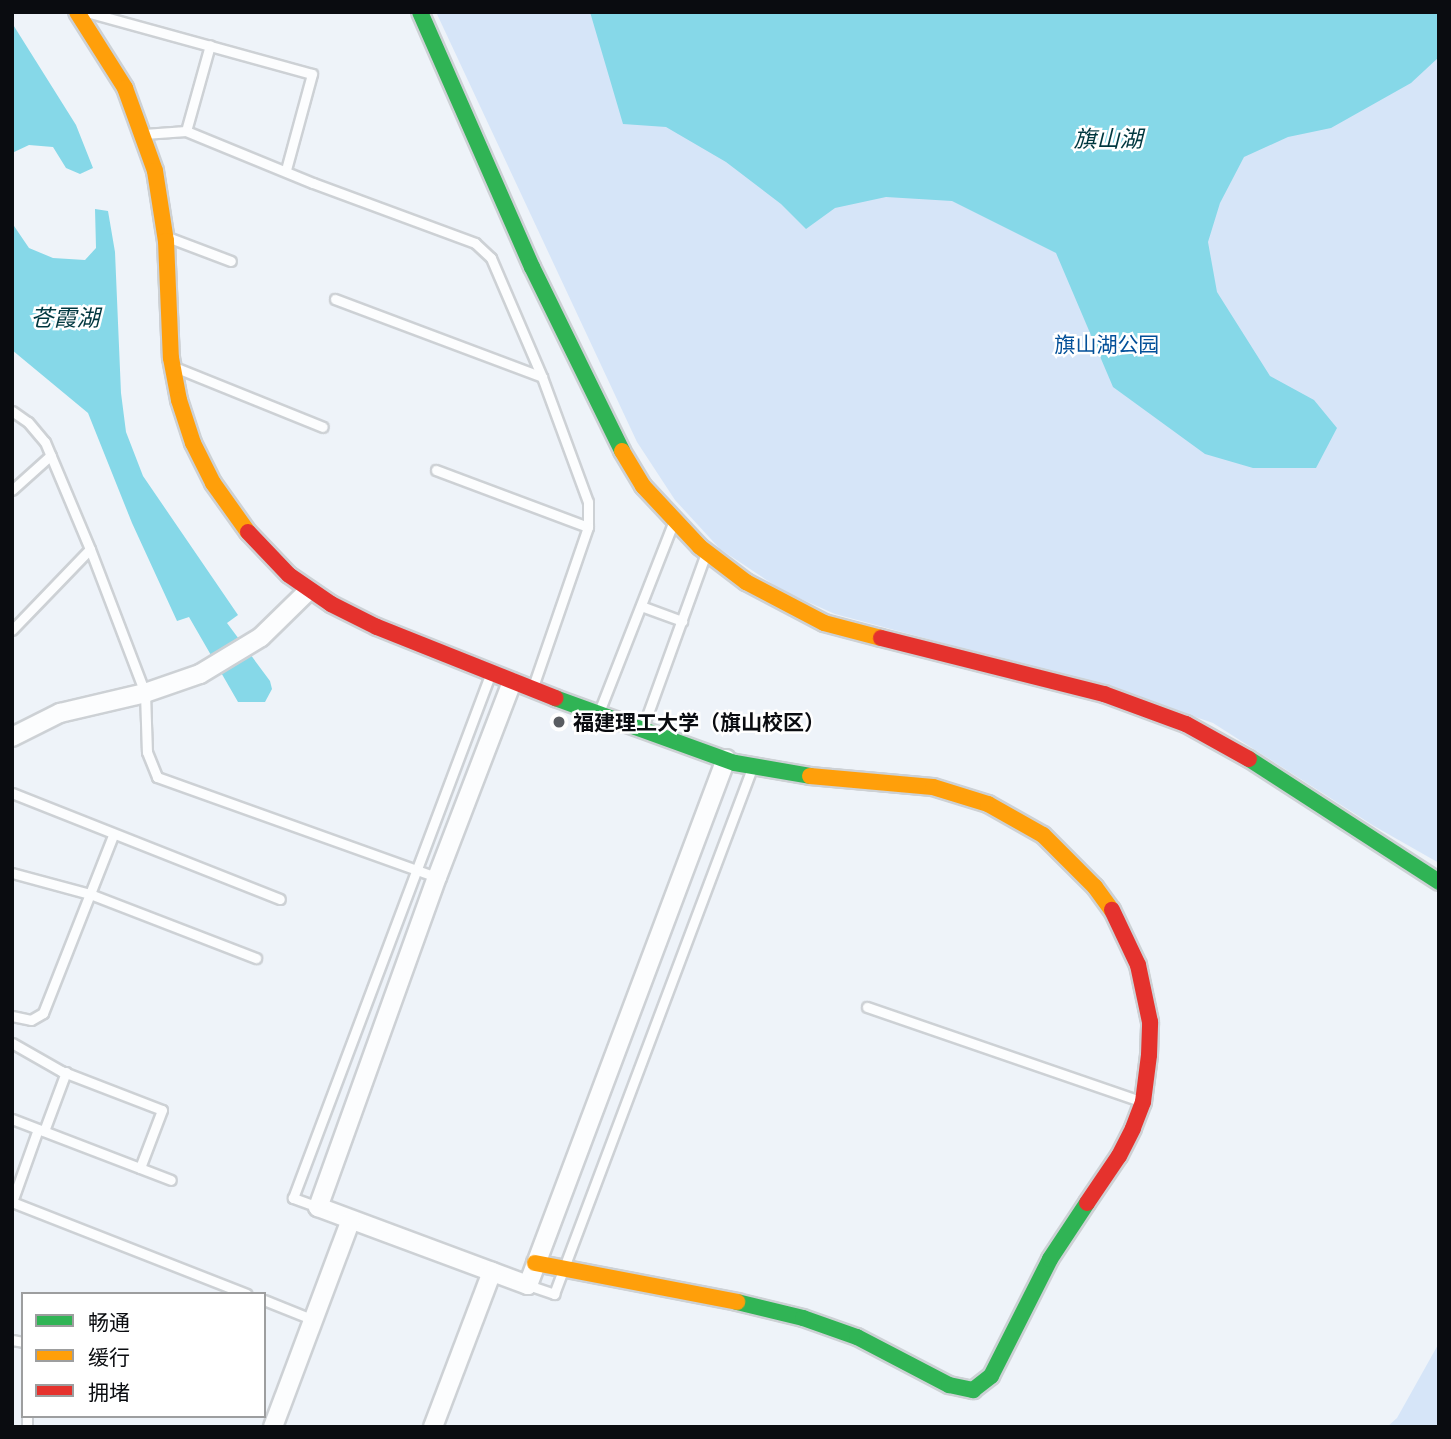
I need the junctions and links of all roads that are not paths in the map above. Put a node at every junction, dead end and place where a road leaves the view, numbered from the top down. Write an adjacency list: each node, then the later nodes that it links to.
1 (77, 12): 6 (street)
2 (87, 12): 4 (lane)
3 (420, 12): 18 (street)
4 (210, 45): 5 (lane); 7 (lane)
5 (186, 131): 6 (lane); 7 (lane)
6 (144, 134): 8 (street)
7 (286, 170): 12 (lane)
8 (165, 236): 9 (lane); 11 (street)
9 (232, 261)
10 (335, 299): 12 (lane)
11 (172, 366): 14 (lane); 22 (street)
12 (542, 377): 19 (lane)
13 (12, 411): 15 (lane)
14 (323, 427)
15 (51, 455): 17 (lane); 20 (lane)
16 (436, 470): 19 (lane)
17 (12, 490)
18 (673, 522): 21 (street); 23 (lane)
19 (588, 527): 28 (lane)
20 (89, 549): 25 (lane); 29 (lane)
21 (706, 553): 24 (lane); 40 (street)
22 (308, 591): 26 (street); 29 (street)
23 (641, 606): 24 (lane); 30 (lane)
24 (681, 621): 31 (lane)
25 (12, 630)
26 (490, 673): 27 (street); 37 (lane)
27 (512, 682): 28 (street); 39 (street)
28 (532, 689): 30 (street)
29 (145, 693): 32 (street); 37 (lane)
30 (599, 713): 31 (street)
31 (642, 729): 33 (street)
32 (12, 737)
33 (726, 759): 34 (street); 57 (street)
34 (752, 767): 48 (street); 58 (lane)
35 (14, 797): 36 (lane)
36 (113, 835): 41 (lane); 42 (lane)
37 (414, 869): 39 (lane); 55 (lane)
38 (12, 873): 41 (lane)
39 (437, 877): 55 (street)
40 (1439, 882)
41 (90, 894): 43 (lane); 45 (lane)
42 (280, 900)
43 (256, 958)
44 (867, 1007): 48 (lane)
45 (12, 1016)
46 (12, 1042): 47 (lane)
47 (66, 1072): 50 (lane); 51 (lane)
48 (1143, 1102): 58 (street)
49 (12, 1119): 50 (lane)
50 (41, 1130): 51 (lane); 53 (lane)
51 (140, 1168): 52 (lane)
52 (171, 1180)
53 (15, 1189): 54 (lane)
54 (12, 1202): 61 (lane)
55 (318, 1207): 56 (street)
56 (351, 1220): 59 (street); 63 (street)
57 (535, 1263): 58 (street); 60 (street)
58 (564, 1268): 60 (lane)
59 (492, 1272): 60 (street); 65 (street)
60 (528, 1285)
61 (242, 1292)
62 (266, 1301): 63 (lane)
63 (314, 1320): 64 (street)
64 (273, 1427)
65 (433, 1427)

